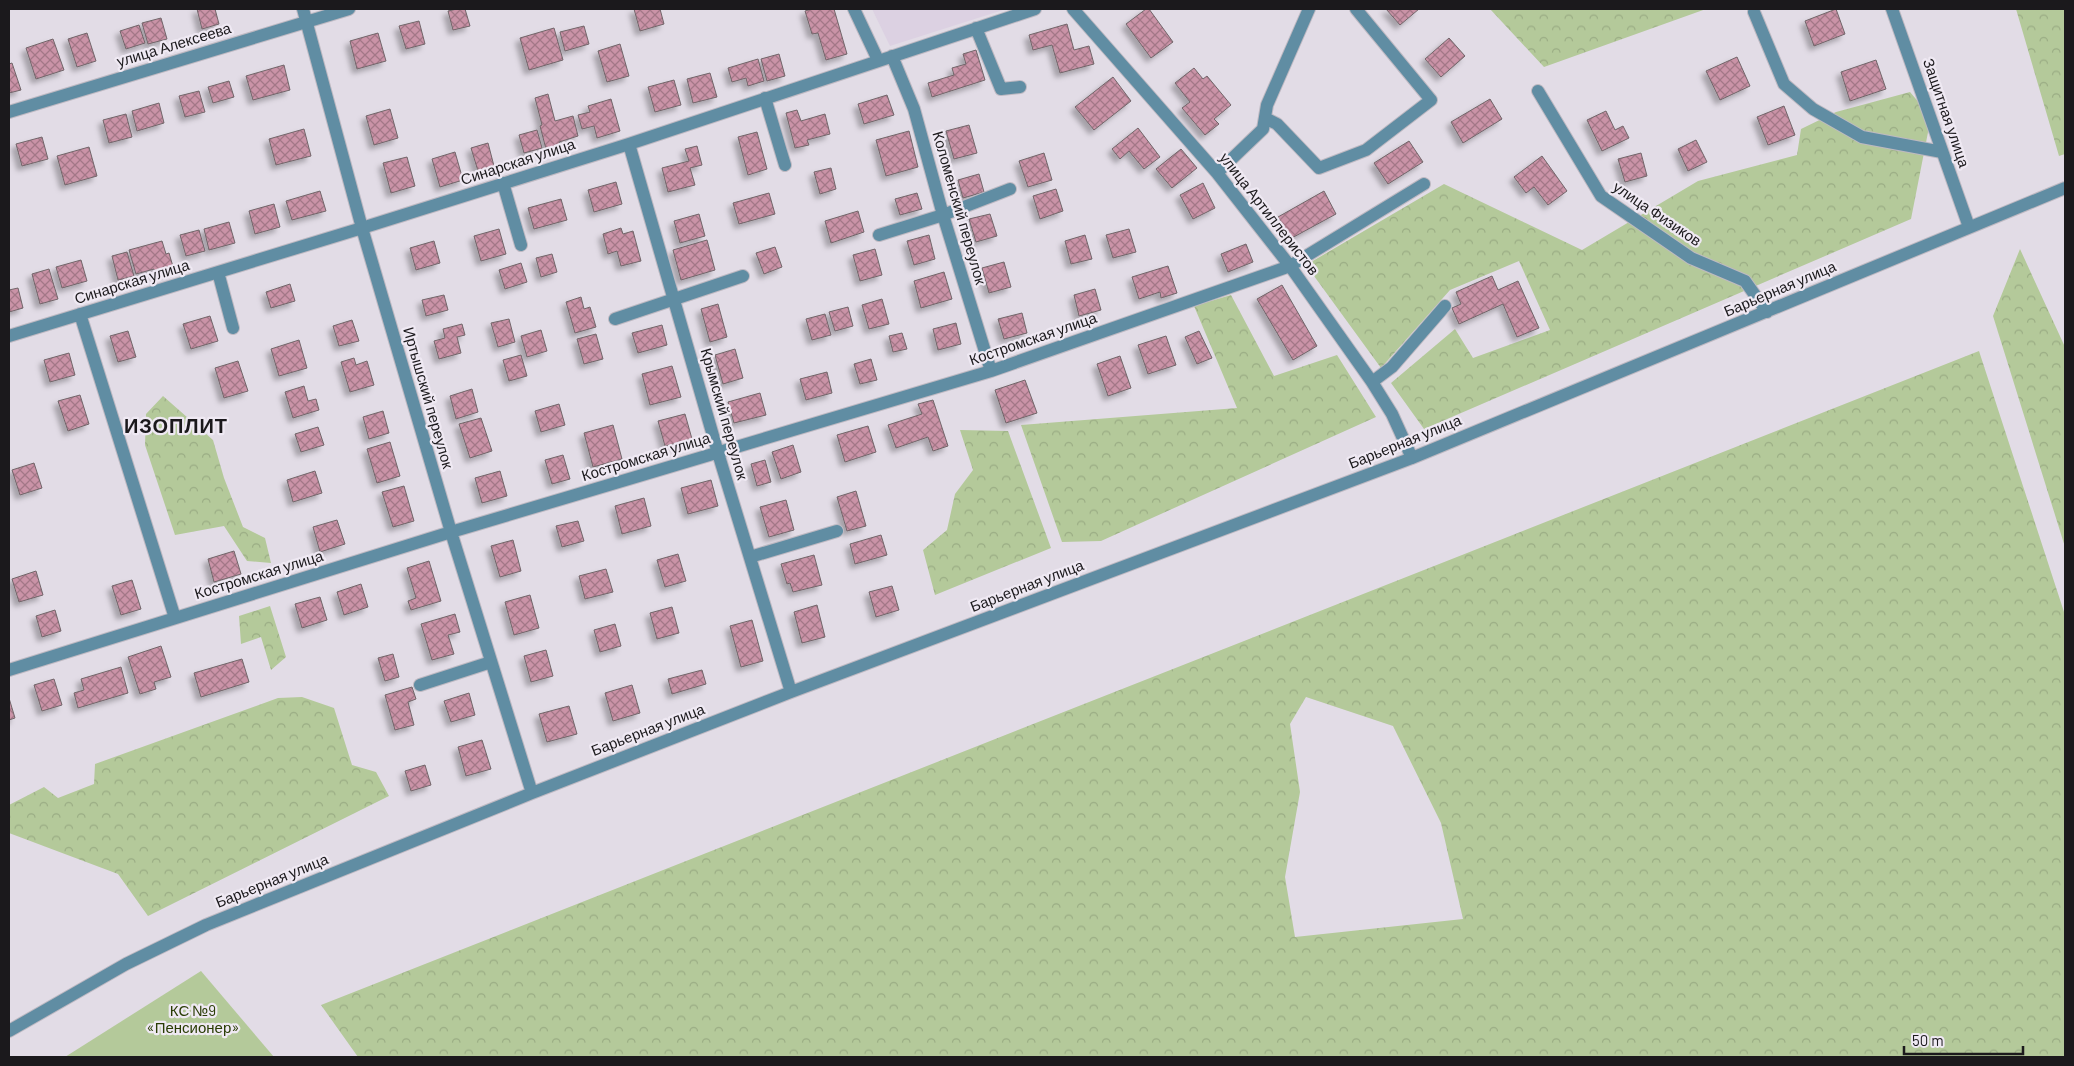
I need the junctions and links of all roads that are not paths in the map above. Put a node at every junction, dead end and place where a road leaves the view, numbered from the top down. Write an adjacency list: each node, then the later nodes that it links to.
1 (303, 9): 10 (street, Иртышский переулок)
2 (349, 9): 10 (street, улица Алексеева)
3 (854, 9): 13 (street)
4 (1035, 9): 11 (street, Синарская улица)
5 (1073, 9): 22 (street, улица Артиллеристов)
6 (1309, 9): 18 (street)
7 (1356, 9): 18 (street)
8 (1892, 9): 20 (street, Защитная улица)
9 (1754, 12): 20 (street)
10 (307, 22): 17 (street, улица Алексеева); 29 (street, Иртышский переулок)
11 (976, 28): 12 (street, Синарская улица); 14 (street)
12 (892, 56): 13 (street, Синарская улица); 27 (street, Коломенский переулок)
13 (878, 60): 16 (street, Синарская улица)
14 (1020, 86)
15 (1538, 91): 37 (street, улица Физиков)
16 (765, 98): 19 (street, Синарская улица); 21 (street)
17 (9, 112)
18 (1265, 118): 22 (street)
19 (629, 144): 23 (street, Синарская улица); 35 (street, Крымский переулок)
20 (1942, 152): 28 (street, Защитная улица)
21 (785, 165)
22 (1217, 173): 32 (street, улица Артиллеристов)
23 (503, 184): 29 (street, Синарская улица); 31 (street)
24 (1424, 184): 32 (street, Костромская улица)
25 (2065, 188): 28 (street, Барьерная улица)
26 (1010, 189): 27 (street)
27 (943, 215): 30 (street); 42 (street, Коломенский переулок)
28 (1968, 227): 37 (street, Барьерная улица)
29 (362, 228): 33 (street, Синарская улица); 47 (street, Иртышский переулок)
30 (879, 235)
31 (521, 246)
32 (1290, 266): 42 (street, Костромская улица); 43 (street, улица Артиллеристов)
33 (218, 272): 38 (street, Синарская улица); 40 (street)
34 (743, 276): 35 (street)
35 (675, 299): 39 (street); 44 (street, Крымский переулок)
36 (1445, 306): 43 (street)
37 (1767, 312): 45 (street, Барьерная улица)
38 (80, 314): 41 (street, Синарская улица); 49 (street)
39 (615, 319)
40 (233, 328)
41 (9, 336)
42 (991, 371): 44 (street, Костромская улица)
43 (1372, 382): 45 (street, улица Артиллеристов)
44 (718, 453): 47 (street, Костромская улица); 48 (street, Крымский переулок)
45 (1412, 458): 53 (street, Барьерная улица)
46 (837, 531): 48 (street)
47 (451, 532): 49 (street, Костромская улица); 50 (street, Иртышский переулок)
48 (750, 557): 53 (street, Крымский переулок)
49 (175, 618): 51 (street, Костромская улица)
50 (491, 662): 52 (street); 54 (street, Иртышский переулок)
51 (9, 670)
52 (420, 685)
53 (791, 692): 54 (street, Барьерная улица)
54 (532, 793): 55 (street, Барьерная улица)
55 (9, 1031)

